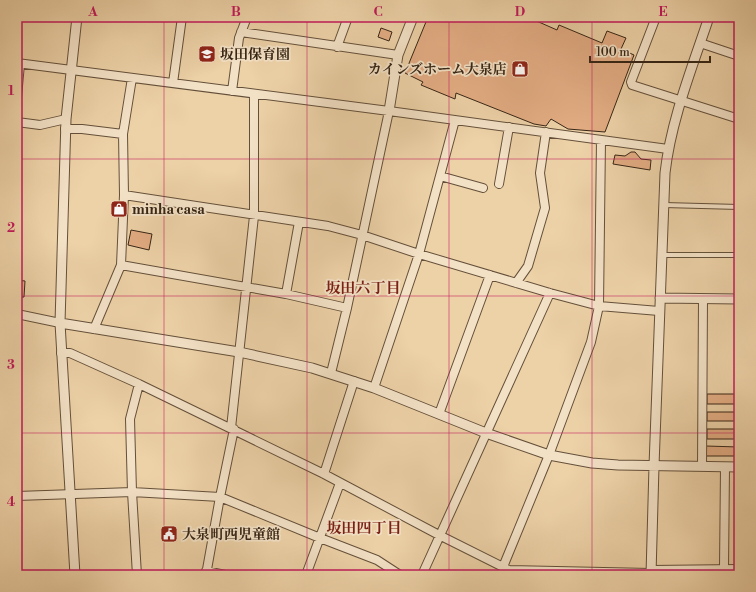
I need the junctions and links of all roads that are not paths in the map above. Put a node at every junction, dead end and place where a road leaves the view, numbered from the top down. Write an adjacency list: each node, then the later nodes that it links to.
1 (78, 17): 14 (street)
2 (182, 17): 16 (street)
3 (247, 17): 8 (street)
4 (348, 17): 10 (street)
5 (413, 17): 11 (street)
6 (656, 17): 20 (street)
7 (708, 17): 9 (street)
8 (241, 32): 10 (street); 17 (street)
9 (700, 43): 12 (street); 20 (street)
10 (337, 47): 11 (street)
11 (398, 55): 21 (street)
12 (739, 56)
13 (19, 63): 14 (street); 19 (street)
14 (71, 70): 15 (street); 23 (street)
15 (132, 78): 16 (street); 29 (street)
16 (173, 83): 17 (street)
17 (232, 91): 18 (street)
18 (254, 94): 21 (street); 38 (street)
19 (17, 97)
20 (682, 100): 22 (street); 31 (street)
21 (389, 111): 24 (street); 40 (street)
22 (739, 118)
23 (66, 119): 25 (street); 27 (street)
24 (455, 120): 26 (street); 32 (street)
25 (17, 122)
26 (509, 127): 28 (street); 33 (street)
27 (65, 129): 29 (street); 57 (street)
28 (546, 132): 30 (street); 46 (street)
29 (123, 134): 35 (street)
30 (601, 140): 31 (street); 53 (street)
31 (668, 149): 36 (street)
32 (440, 176): 34 (street); 41 (street)
33 (499, 184)
34 (483, 188)
35 (124, 195): 38 (street); 44 (street)
36 (663, 205): 37 (lane); 42 (street)
37 (739, 207)
38 (254, 216): 39 (street); 47 (street)
39 (299, 222): 40 (street); 49 (street)
40 (362, 235): 41 (street); 54 (street)
41 (419, 254): 45 (street); 64 (street)
42 (662, 255): 43 (lane); 50 (street)
43 (739, 255)
44 (122, 265): 47 (street); 58 (street)
45 (490, 275): 46 (street); 65 (street)
46 (516, 283): 48 (street)
47 (247, 286): 49 (street); 59 (street)
48 (550, 293): 53 (street); 67 (street)
49 (286, 294): 54 (street)
50 (660, 298): 51 (street); 55 (street)
51 (703, 299): 52 (street); 70 (street)
52 (739, 299)
53 (599, 306): 55 (street); 68 (street)
54 (347, 308): 61 (street)
55 (659, 311): 69 (street)
56 (17, 314): 57 (street)
57 (60, 323): 58 (street); 60 (street)
58 (94, 328): 59 (street)
59 (239, 352): 61 (street); 66 (street)
60 (61, 353): 63 (street); 76 (street)
61 (331, 374): 62 (street)
62 (354, 381): 64 (street); 73 (street)
63 (139, 384): 66 (street); 75 (street)
64 (374, 388): 65 (street)
65 (439, 414): 67 (street)
66 (233, 429): 73 (street); 78 (street)
67 (486, 433): 68 (street); 79 (street)
68 (550, 455): 69 (street); 83 (street)
69 (654, 466): 70 (street); 85 (street)
70 (702, 466): 71 (street)
71 (725, 467): 72 (street); 81 (street)
72 (739, 467)
73 (324, 474): 74 (street)
74 (340, 483): 79 (street); 80 (street)
75 (132, 492): 76 (street); 78 (street); 87 (street)
76 (70, 494): 77 (street); 86 (street)
77 (17, 496)
78 (220, 497): 80 (street); 84 (street)
79 (439, 535): 83 (street); 91 (street)
80 (320, 538): 89 (street); 90 (street)
81 (724, 569): 82 (street); 85 (street)
82 (739, 570)
83 (502, 571): 85 (street)
84 (206, 573): 88 (street)
85 (651, 573)
86 (75, 575)
87 (137, 575)
88 (225, 575)
89 (306, 575)
90 (400, 575)
91 (422, 575)

